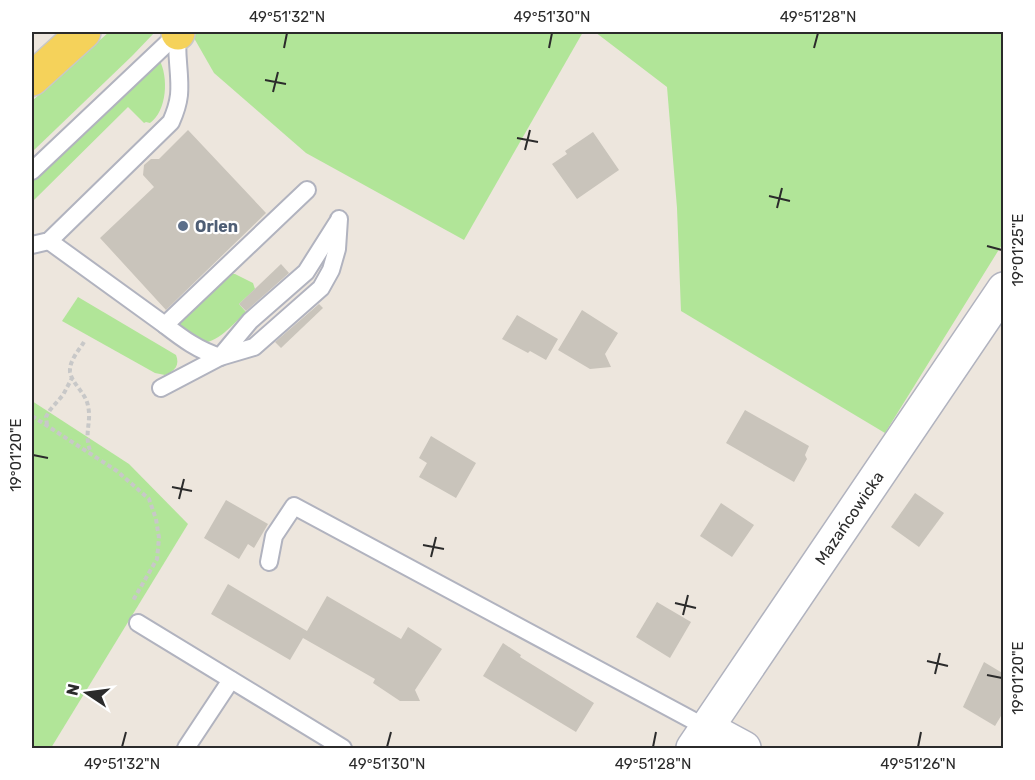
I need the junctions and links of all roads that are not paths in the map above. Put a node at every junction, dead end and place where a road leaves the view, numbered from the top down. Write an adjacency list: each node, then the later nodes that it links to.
1 (84, 32): 3 (main road)
2 (178, 32): 4 (lane); 7 (lane)
3 (32, 79)
4 (32, 171)
5 (307, 190): 10 (lane)
6 (339, 219): 11 (lane)
7 (49, 241): 8 (lane); 10 (lane)
8 (32, 245)
9 (1004, 289): 16 (street, Mazańcowicka)
10 (165, 325): 11 (lane)
11 (220, 357): 12 (lane)
12 (161, 388)
13 (269, 562): 16 (lane)
14 (138, 623): 15 (lane)
15 (231, 680): 17 (lane); 18 (lane)
16 (700, 738): 19 (street)
17 (186, 748)
18 (343, 748)
19 (744, 748)

